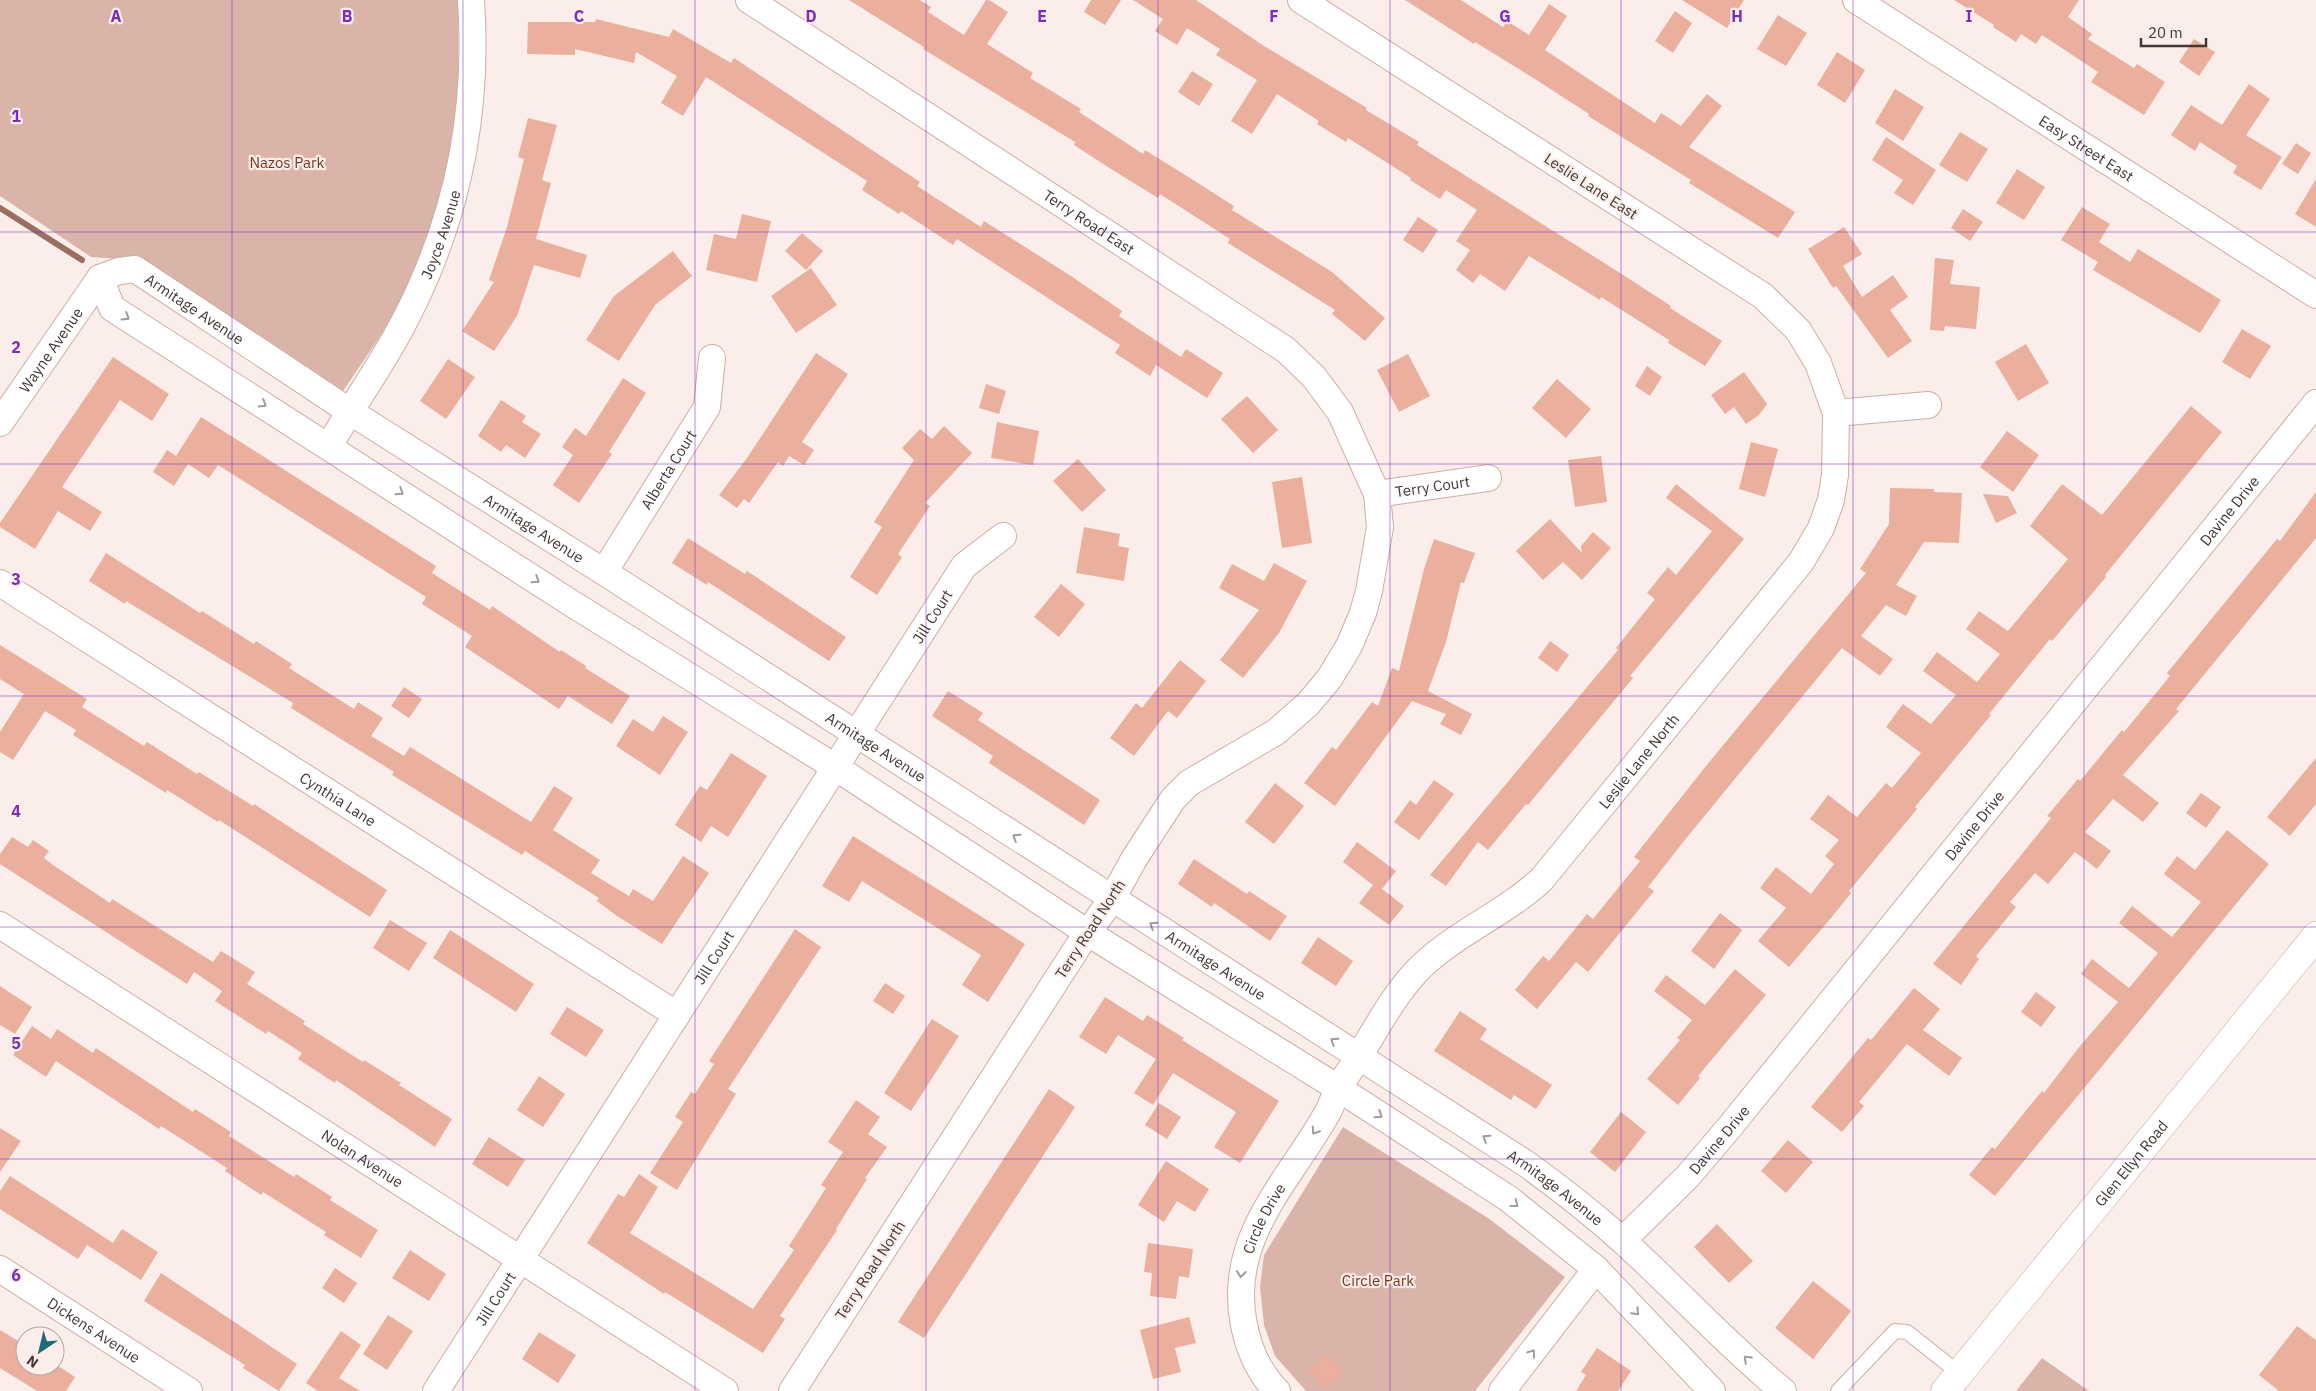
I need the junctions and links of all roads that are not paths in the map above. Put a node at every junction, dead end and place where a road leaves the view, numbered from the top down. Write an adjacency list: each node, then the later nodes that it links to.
1 (471, 0): 11 (street, Joyce Avenue)
2 (749, 0): 15 (street, Terry Road East)
3 (1301, 0): 12 (street, Leslie Lane East)
4 (1856, 0): 6 (street, Easy Street East)
5 (100, 278): 10 (street, Wayne Avenue); 11 (street, Armitage Avenue); 13 (street, one-way to 13)
6 (2316, 296)
7 (712, 358): 17 (street, Alberta Court)
8 (2316, 404): 28 (street, Davine Drive)
9 (1928, 405): 12 (street)
10 (3, 411)
11 (348, 411): 13 (street, Joyce Avenue); 17 (street, Armitage Avenue)
12 (1836, 413): 26 (street, Leslie Lane North)
13 (329, 446): 20 (street, one-way to 20)
14 (1488, 478): 15 (street, Terry Court)
15 (1376, 494): 21 (street, Terry Road North)
16 (1003, 536): 19 (street, Jill Court)
17 (604, 572): 19 (street, Armitage Avenue)
18 (0, 583): 25 (street, Cynthia Lane)
19 (856, 734): 20 (street, Jill Court); 21 (street, Armitage Avenue, one-way to 19)
20 (835, 767): 23 (street); 25 (street, Jill Court)
21 (1112, 899): 23 (street, Terry Road North); 26 (street, Armitage Avenue, one-way to 21)
22 (0, 925): 29 (street, Nolan Avenue)
23 (1088, 933): 27 (street); 36 (street, Terry Road North)
24 (2316, 936): 32 (street, Glen Ellyn Road)
25 (677, 1015): 29 (street, Jill Court)
26 (1359, 1057): 27 (street, Circle Drive); 28 (street, Armitage Avenue, one-way to 26)
27 (1338, 1088): 31 (street, one-way to 31); 37 (street, Circle Drive, one-way to 37)
28 (1623, 1240): 40 (street, Armitage Avenue, one-way to 28)
29 (521, 1260): 34 (street, Jill Court); 35 (street, Nolan Avenue)
30 (0, 1269): 33 (street, Dickens Avenue)
31 (1596, 1270): 38 (street, one-way to 31); 39 (street, one-way to 39)
32 (1952, 1382): 41 (lane)
33 (189, 1391)
34 (436, 1391)
35 (725, 1391)
36 (792, 1391)
37 (1277, 1391)
38 (1502, 1391)
39 (1712, 1391)
40 (1784, 1391)
41 (1838, 1391)

